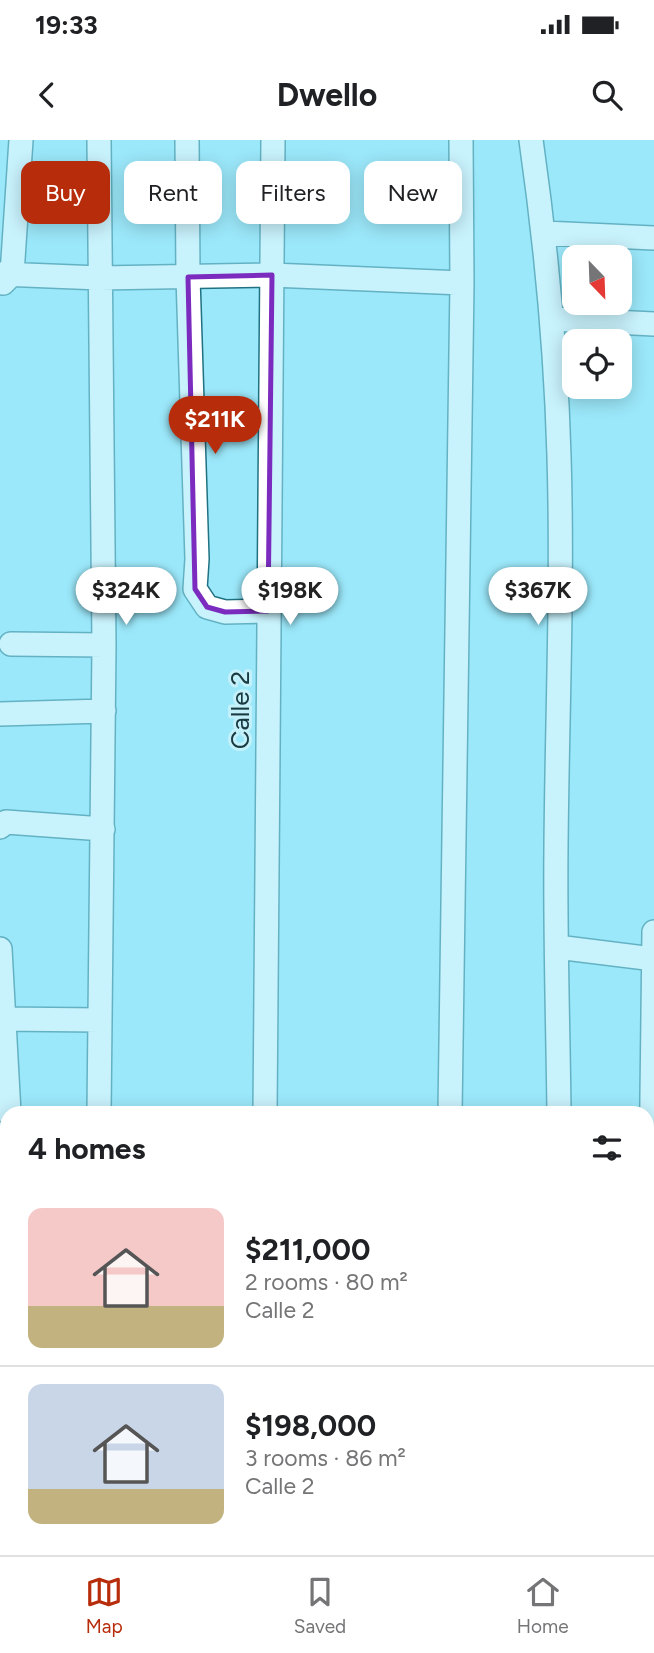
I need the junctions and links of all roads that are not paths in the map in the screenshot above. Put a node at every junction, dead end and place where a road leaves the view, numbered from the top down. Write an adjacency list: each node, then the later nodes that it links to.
1 (21, 140): 12 (street)
2 (99, 140): 11 (street)
3 (187, 140): 10 (street)
4 (274, 140): 9 (street, Calle 2)
5 (461, 140): 13 (street)
6 (531, 140): 7 (street)
7 (544, 233): 8 (street); 14 (street)
8 (654, 238)
9 (272, 275): 10 (street); 13 (street); 16 (street, Calle 2)
10 (188, 277): 11 (street); 16 (street)
11 (100, 278): 12 (street); 18 (street)
12 (4, 279)
13 (462, 283): 32 (street)
14 (552, 319): 15 (street); 24 (street)
15 (654, 324)
16 (268, 611): 31 (street, Calle 2)
17 (11, 643): 18 (street)
18 (104, 645): 19 (street)
19 (104, 711): 20 (street); 22 (street)
20 (0, 714)
21 (0, 827): 22 (street)
22 (103, 829): 28 (street)
23 (654, 932): 26 (street)
24 (557, 947): 26 (street); 33 (street)
25 (0, 949): 27 (street)
26 (653, 959): 34 (street)
27 (2, 1019): 28 (street); 29 (street)
28 (100, 1020): 30 (street)
29 (8, 1106)
30 (99, 1106)
31 (265, 1106)
32 (450, 1106)
33 (559, 1106)
34 (650, 1106)

